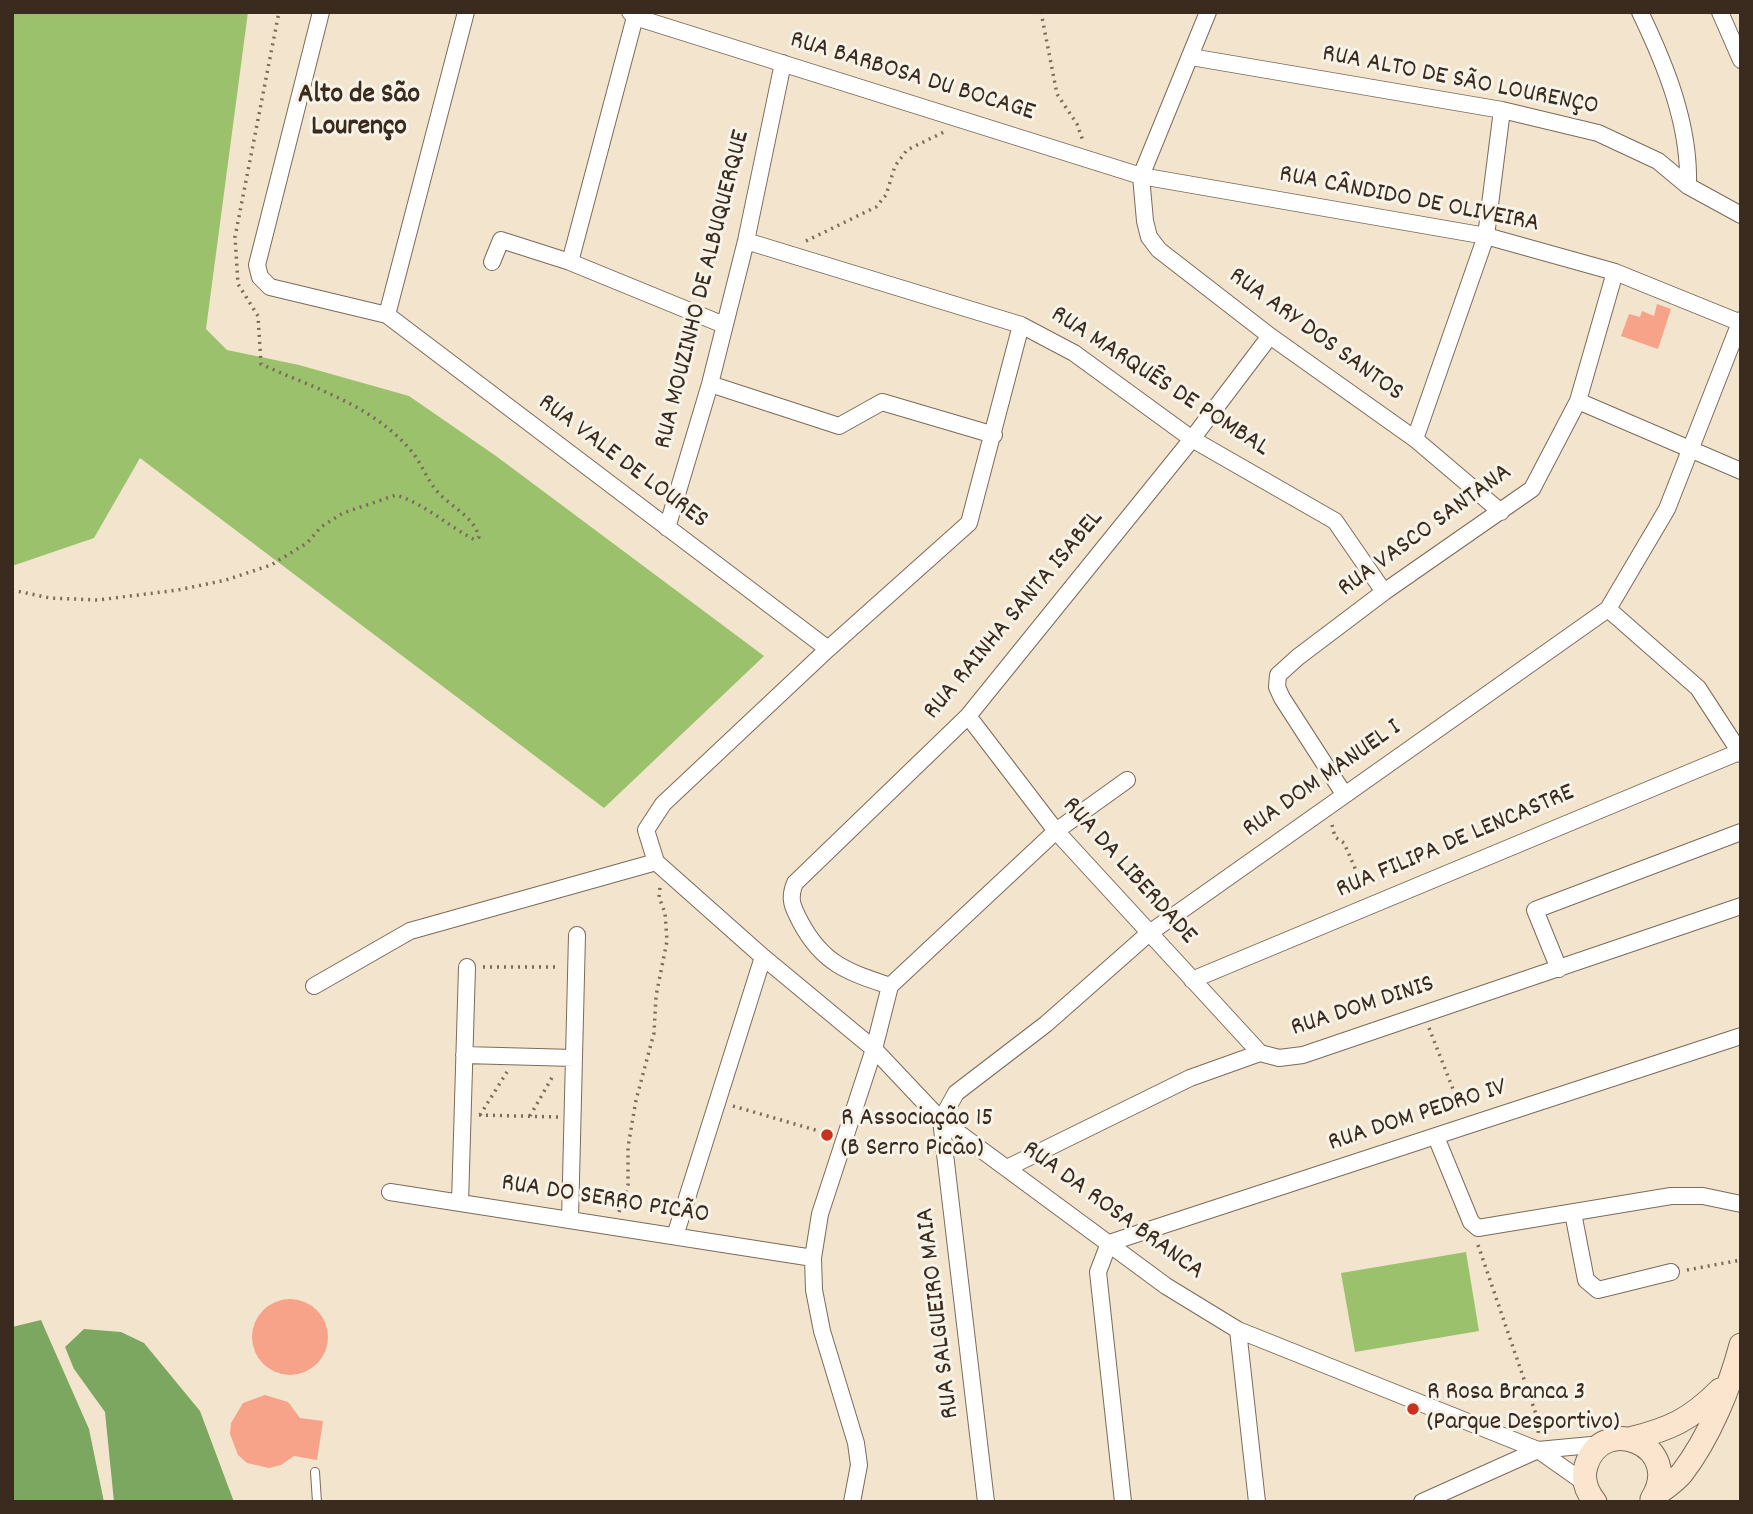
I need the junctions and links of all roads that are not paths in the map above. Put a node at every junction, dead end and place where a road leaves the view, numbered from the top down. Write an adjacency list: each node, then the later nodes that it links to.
1 (321, 12): 19 (street)
2 (466, 12): 19 (street)
3 (1208, 12): 7 (street)
4 (1640, 12): 12 (street)
5 (1720, 12): 8 (street)
6 (633, 15): 9 (street, RUA BARBOSA DU BOCAGE); 17 (street)
7 (1191, 57): 10 (street, RUA ALTO DE SÃO LOURENÇO); 11 (street)
8 (1741, 60)
9 (783, 63): 11 (street, RUA BARBOSA DU BOCAGE); 15 (street, RUA MOUZINHO DE ALBUQUERQUE)
10 (1502, 110): 12 (street, RUA ALTO DE SÃO LOURENÇO); 14 (street)
11 (1141, 176): 14 (street, RUA CÂNDIDO DE OLIVEIRA); 23 (street, RUA ARY DOS SANTOS)
12 (1688, 186): 13 (street, RUA ALTO DE SÃO LOURENÇO)
13 (1741, 215)
14 (1486, 236): 18 (street, RUA CÂNDIDO DE OLIVEIRA); 28 (street)
15 (746, 241): 21 (street, RUA MOUZINHO DE ALBUQUERQUE); 22 (street, RUA MARQUÊS DE POMBAL)
16 (492, 262): 17 (street)
17 (570, 262): 21 (street)
18 (1615, 272): 20 (street, RUA CÂNDIDO DE OLIVEIRA); 25 (street, RUA VASCO SANTANA)
19 (387, 315): 32 (street, RUA VALE DE LOURES)
20 (1740, 322): 29 (street, RUA DOM MANUEL I)
21 (724, 325): 24 (street, RUA MOUZINHO DE ALBUQUERQUE)
22 (1021, 325): 26 (street); 27 (street, RUA MARQUÊS DE POMBAL)
23 (1270, 336): 27 (street, RUA RAINHA SANTA ISABEL); 28 (street, RUA ARY DOS SANTOS)
24 (710, 384): 26 (street); 32 (street, RUA MOUZINHO DE ALBUQUERQUE)
25 (1578, 401): 29 (street); 31 (street, RUA VASCO SANTANA)
26 (994, 435): 35 (street)
27 (1192, 439): 33 (street, RUA MARQUÊS DE POMBAL); 36 (street, RUA RAINHA SANTA ISABEL)
28 (1415, 439): 31 (street, RUA ARY DOS SANTOS)
29 (1693, 450): 30 (street); 34 (street, RUA DOM MANUEL I)
30 (1741, 471)
31 (1501, 512): 33 (street, RUA VASCO SANTANA)
32 (667, 528): 35 (street, RUA VALE DE LOURES)
33 (1384, 592): 39 (street, RUA VASCO SANTANA)
34 (1608, 610): 37 (street); 39 (street, RUA DOM MANUEL I)
35 (828, 649): 42 (street)
36 (968, 716): 40 (street, RUA DA LIBERDADE); 51 (street, RUA RAINHA SANTA ISABEL)
37 (1740, 753): 49 (street, RUA FILIPA DE LENCASTRE)
38 (1127, 780): 40 (street)
39 (1344, 794): 44 (street, RUA DOM MANUEL I)
40 (1056, 831): 44 (street, RUA DA LIBERDADE); 51 (street)
41 (1741, 832): 48 (street)
42 (660, 865): 46 (street, RUA DA ROSA BRANCA); 50 (street)
43 (1741, 906): 48 (street, RUA DOM DINIS)
44 (1148, 934): 49 (street, RUA DA LIBERDADE); 57 (street, RUA DOM MANUEL I)
45 (577, 935): 56 (street)
46 (763, 957): 53 (street, RUA DA ROSA BRANCA); 65 (street)
47 (467, 967): 55 (street)
48 (1559, 969): 54 (street, RUA DOM DINIS)
49 (1192, 980): 54 (street, RUA DA LIBERDADE)
50 (314, 986)
51 (890, 986): 53 (street)
52 (1741, 1036): 58 (street, RUA DOM PEDRO IV)
53 (874, 1049): 57 (street, RUA DA ROSA BRANCA); 67 (street)
54 (1260, 1053): 59 (street, RUA DOM DINIS)
55 (464, 1055): 56 (street); 61 (street)
56 (569, 1058): 64 (street)
57 (941, 1119): 59 (street, RUA DA ROSA BRANCA); 80 (street, RUA SALGUEIRO MAIA)
58 (1436, 1137): 63 (street); 66 (street, RUA DOM PEDRO IV)
59 (1009, 1167): 66 (street, RUA DA ROSA BRANCA)
60 (390, 1192): 61 (street, RUA DO SERRO PICÃO)
61 (460, 1203): 64 (street, RUA DO SERRO PICÃO)
62 (1741, 1204): 63 (street)
63 (1573, 1213): 68 (street)
64 (570, 1220): 65 (street, RUA DO SERRO PICÃO)
65 (675, 1236): 67 (street, RUA DO SERRO PICÃO)
66 (1109, 1243): 69 (street, RUA DA ROSA BRANCA); 81 (street)
67 (813, 1258): 79 (street)
68 (1671, 1272)
69 (1238, 1330): 74 (street, RUA DA ROSA BRANCA); 82 (street)
70 (1741, 1345): 71 (street)
71 (1727, 1383): 72 (street); 77 (street)
72 (1630, 1439): 73 (street); 77 (street)
73 (1602, 1444): 74 (street, RUA DA ROSA BRANCA); 76 (street)
74 (1538, 1450): 76 (street, RUA DA ROSA BRANCA); 83 (street)
75 (315, 1472): 78 (lane)
76 (1590, 1492)
77 (1651, 1500)
78 (317, 1502)
79 (852, 1502)
80 (986, 1502)
81 (1124, 1502)
82 (1257, 1502)
83 (1422, 1502)

